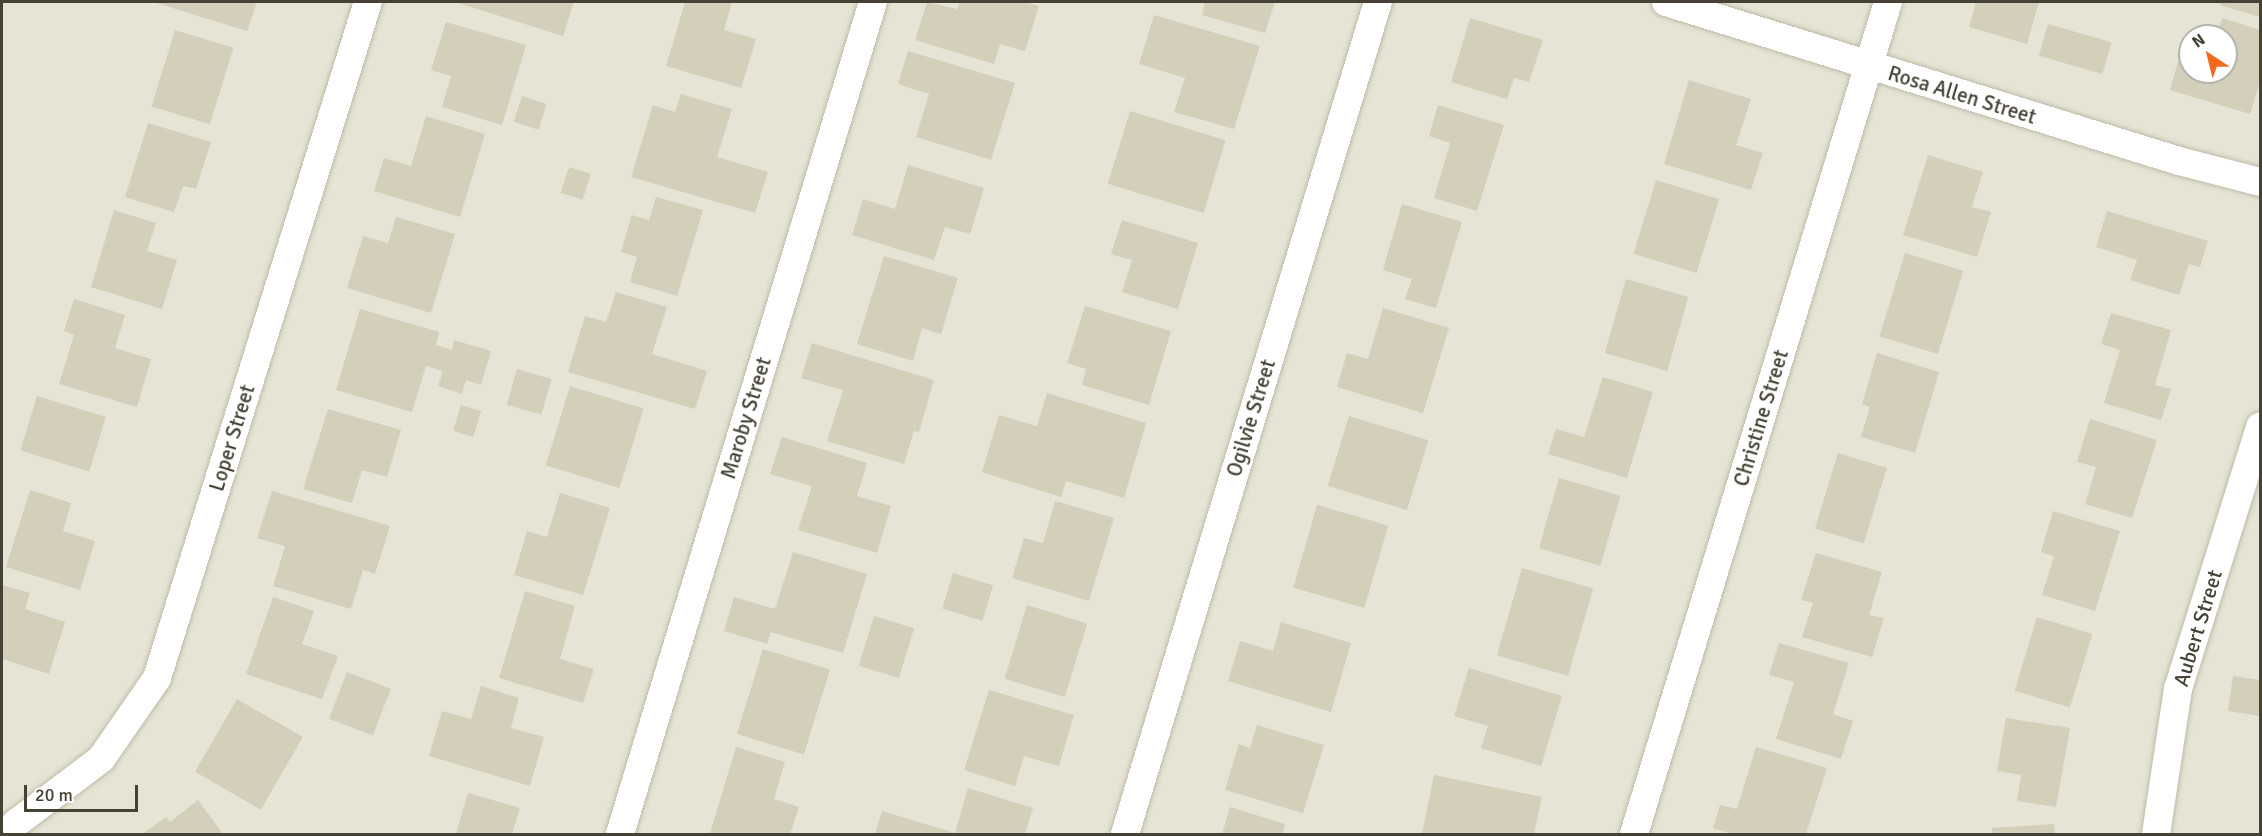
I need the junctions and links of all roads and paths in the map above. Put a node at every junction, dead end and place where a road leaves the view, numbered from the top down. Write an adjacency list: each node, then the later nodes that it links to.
1 (368, 2): 9 (street, Loper Street)
2 (873, 2): 10 (street, Maroby Street)
3 (1378, 2): 11 (street, Ogilvie Street)
4 (1666, 2): 6 (street, Rosa Allen Street)
5 (1888, 2): 6 (street, Christine Street)
6 (1869, 66): 7 (street, Rosa Allen Street); 12 (street, Christine Street)
7 (2260, 182)
8 (2260, 427): 13 (street, Aubert Street)
9 (13, 821)
10 (620, 834)
11 (1125, 834)
12 (1634, 834)
13 (2156, 834)

